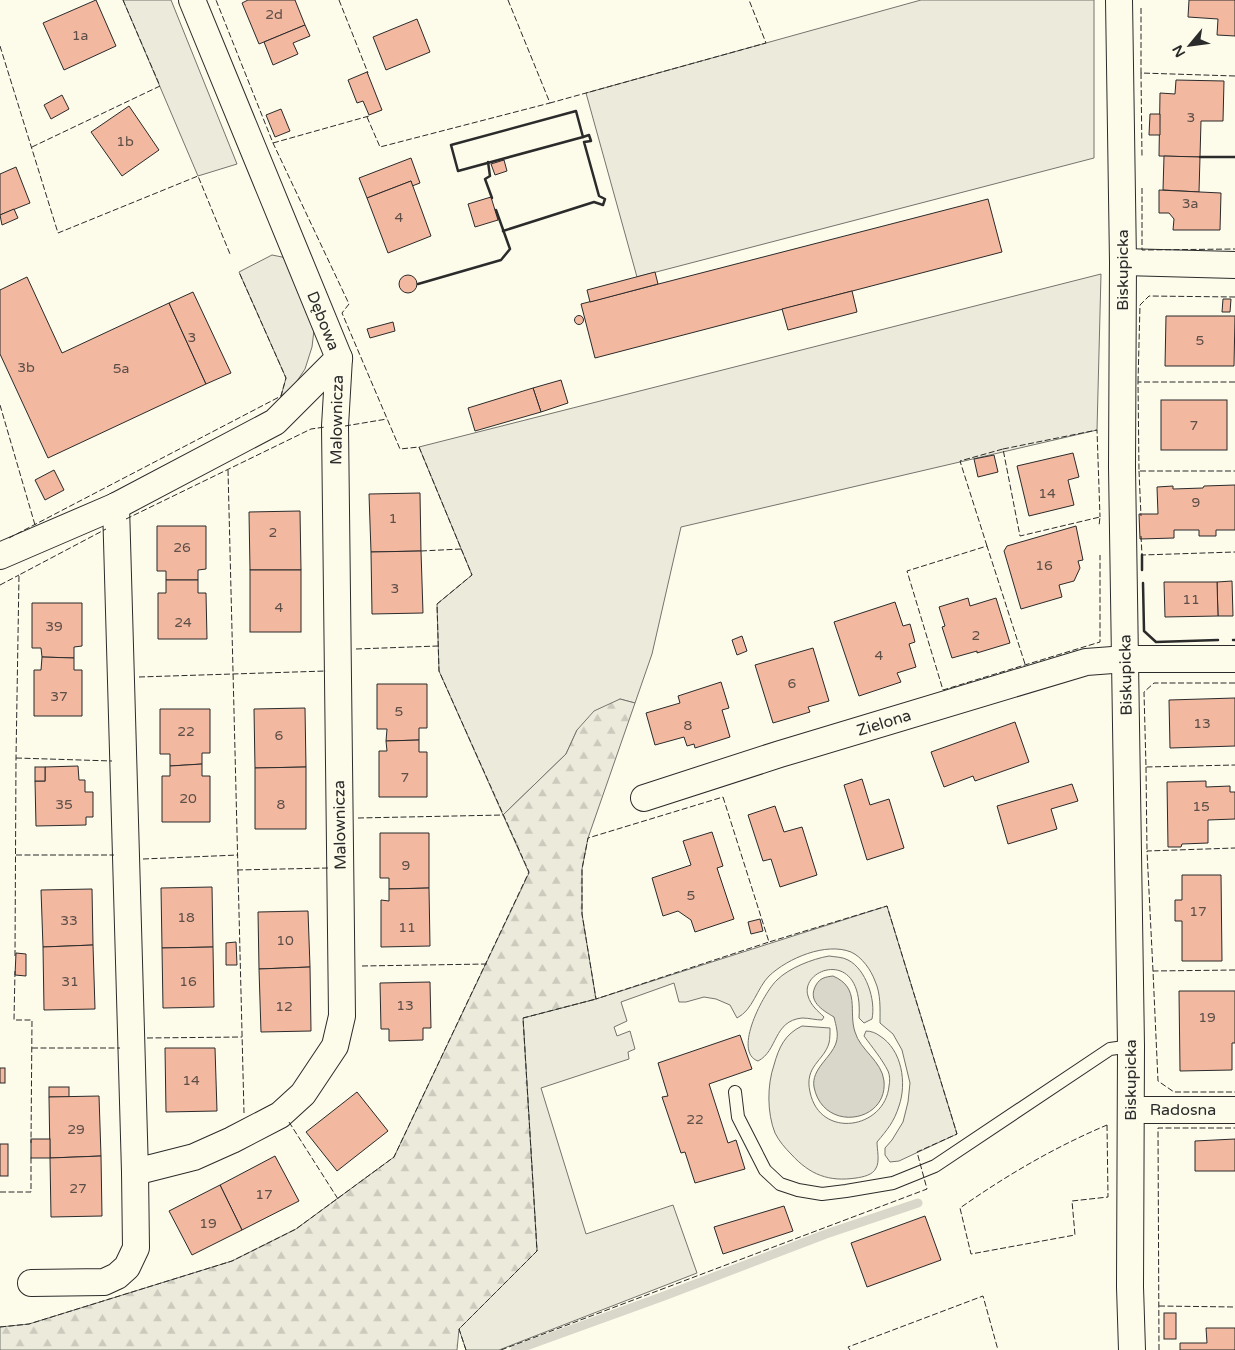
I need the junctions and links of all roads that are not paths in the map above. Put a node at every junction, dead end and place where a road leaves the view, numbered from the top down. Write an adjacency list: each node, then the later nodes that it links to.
1 (192, 0): 5 (street, Dębowa)
2 (1119, 0): 3 (street, Biskupicka)
3 (1123, 262): 4 (street); 8 (street, Biskupicka)
4 (1235, 265)
5 (339, 358): 6 (street, Dębowa); 15 (street, Malownicza)
6 (116, 506): 7 (street, Dębowa); 15 (street)
7 (0, 556)
8 (1126, 659): 9 (street, Zielona); 10 (street, Zielona); 11 (street, Biskupicka)
9 (1235, 659)
10 (644, 798)
11 (1131, 1046): 12 (lane); 13 (street, Biskupicka)
12 (735, 1092)
13 (1132, 1110): 14 (street, Radosna); 17 (street, Biskupicka)
14 (1235, 1110)
15 (135, 1172): 16 (street)
16 (31, 1283)
17 (1132, 1350)

